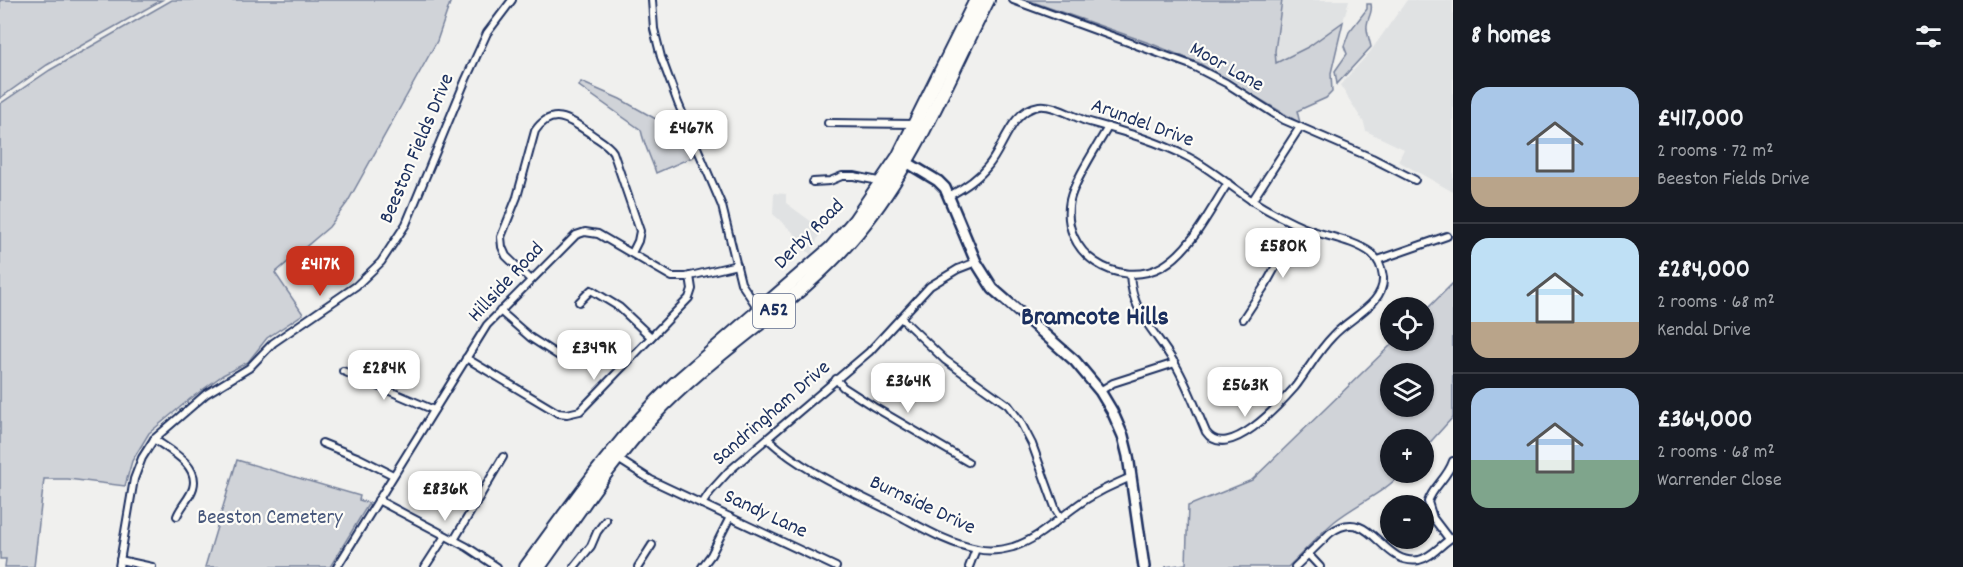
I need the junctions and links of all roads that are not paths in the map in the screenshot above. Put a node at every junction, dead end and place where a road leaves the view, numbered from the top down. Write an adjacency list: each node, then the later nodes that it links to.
1 (512, 0): 39 (street, Beeston Fields Drive)
2 (652, 0): 22 (street)
3 (976, 0): 7 (highway, Derby Road / A52)
4 (988, 0): 10 (highway, Derby Road / A52)
5 (1013, 0): 9 (street, Moor Lane)
6 (828, 123): 7 (street)
7 (915, 124): 10 (highway, Derby Road / A52)
8 (1108, 127): 14 (street, Arundel Drive); 15 (street, Arundel Drive); 23 (street)
9 (1300, 127): 11 (street, Moor Lane); 16 (street)
10 (902, 159): 13 (highway, Derby Road / A52); 15 (street); 43 (highway, Derby Road / A52)
11 (1415, 180)
12 (813, 182): 13 (street)
13 (883, 182): 27 (highway, Derby Road / A52)
14 (1228, 183): 16 (street, Arundel Drive); 23 (street)
15 (949, 196): 21 (street)
16 (1252, 201): 17 (street, Arundel Drive)
17 (1298, 226): 20 (street, Arundel Drive); 30 (street)
18 (1448, 236): 20 (street)
19 (632, 253): 24 (street, Hillside Road); 25 (street, Hillside Road); 25 (street)
20 (1377, 260): 34 (street)
21 (976, 262): 29 (street, Sandringham Drive); 37 (street)
22 (737, 265): 24 (street, Hillside Road); 27 (street)
23 (1130, 274): 34 (street)
24 (690, 276): 31 (street)
25 (531, 280): 28 (street, Hillside Road)
26 (579, 303): 31 (street)
27 (759, 310): 67 (highway, Derby Road / A52)
28 (500, 311): 32 (street); 33 (street, Hillside Road)
29 (901, 318): 36 (street, Sandringham Drive); 53 (street)
30 (1243, 319)
31 (651, 337): 33 (street)
32 (581, 341)
33 (466, 358): 38 (street, Hillside Road)
34 (1175, 363): 37 (street)
35 (343, 371): 38 (street)
36 (836, 379): 40 (street, Sandringham Drive); 44 (street)
37 (1100, 391): 47 (street)
38 (434, 410): 46 (street, Hillside Road)
39 (154, 439): 51 (street); 62 (street, Beeston Fields Drive)
40 (768, 439): 50 (street, Sandringham Drive); 60 (street, Burnside Drive)
41 (322, 443): 46 (street)
42 (503, 457): 58 (street)
43 (618, 459): 50 (street, Sandy Lane); 68 (highway, Derby Road / A52)
44 (968, 462)
45 (1452, 465): 48 (street)
46 (393, 475): 49 (street, Hillside Road)
47 (1131, 477): 53 (street, Burnside Drive); 74 (street)
48 (1431, 495)
49 (378, 500): 56 (street); 64 (street, Hillside Road)
50 (702, 504): 52 (street, Sandy Lane)
51 (177, 516)
52 (730, 517): 71 (street); 72 (street, Sandy Lane)
53 (1061, 518): 60 (street, Burnside Drive)
54 (1434, 519): 57 (street)
55 (609, 530): 69 (street)
56 (445, 536): 58 (street); 65 (street)
57 (1451, 538): 61 (street)
58 (454, 540): 66 (street)
59 (652, 545): 70 (street)
60 (976, 549): 73 (street)
61 (1308, 554): 75 (street); 76 (street)
62 (119, 564): 63 (street, Beeston Fields Drive)
63 (152, 567)
64 (336, 567)
65 (425, 567)
66 (497, 567)
67 (526, 567)
68 (539, 567)
69 (574, 567)
70 (638, 567)
71 (702, 567)
72 (836, 567)
73 (969, 567)
74 (1144, 567)
75 (1295, 567)
76 (1320, 567)

